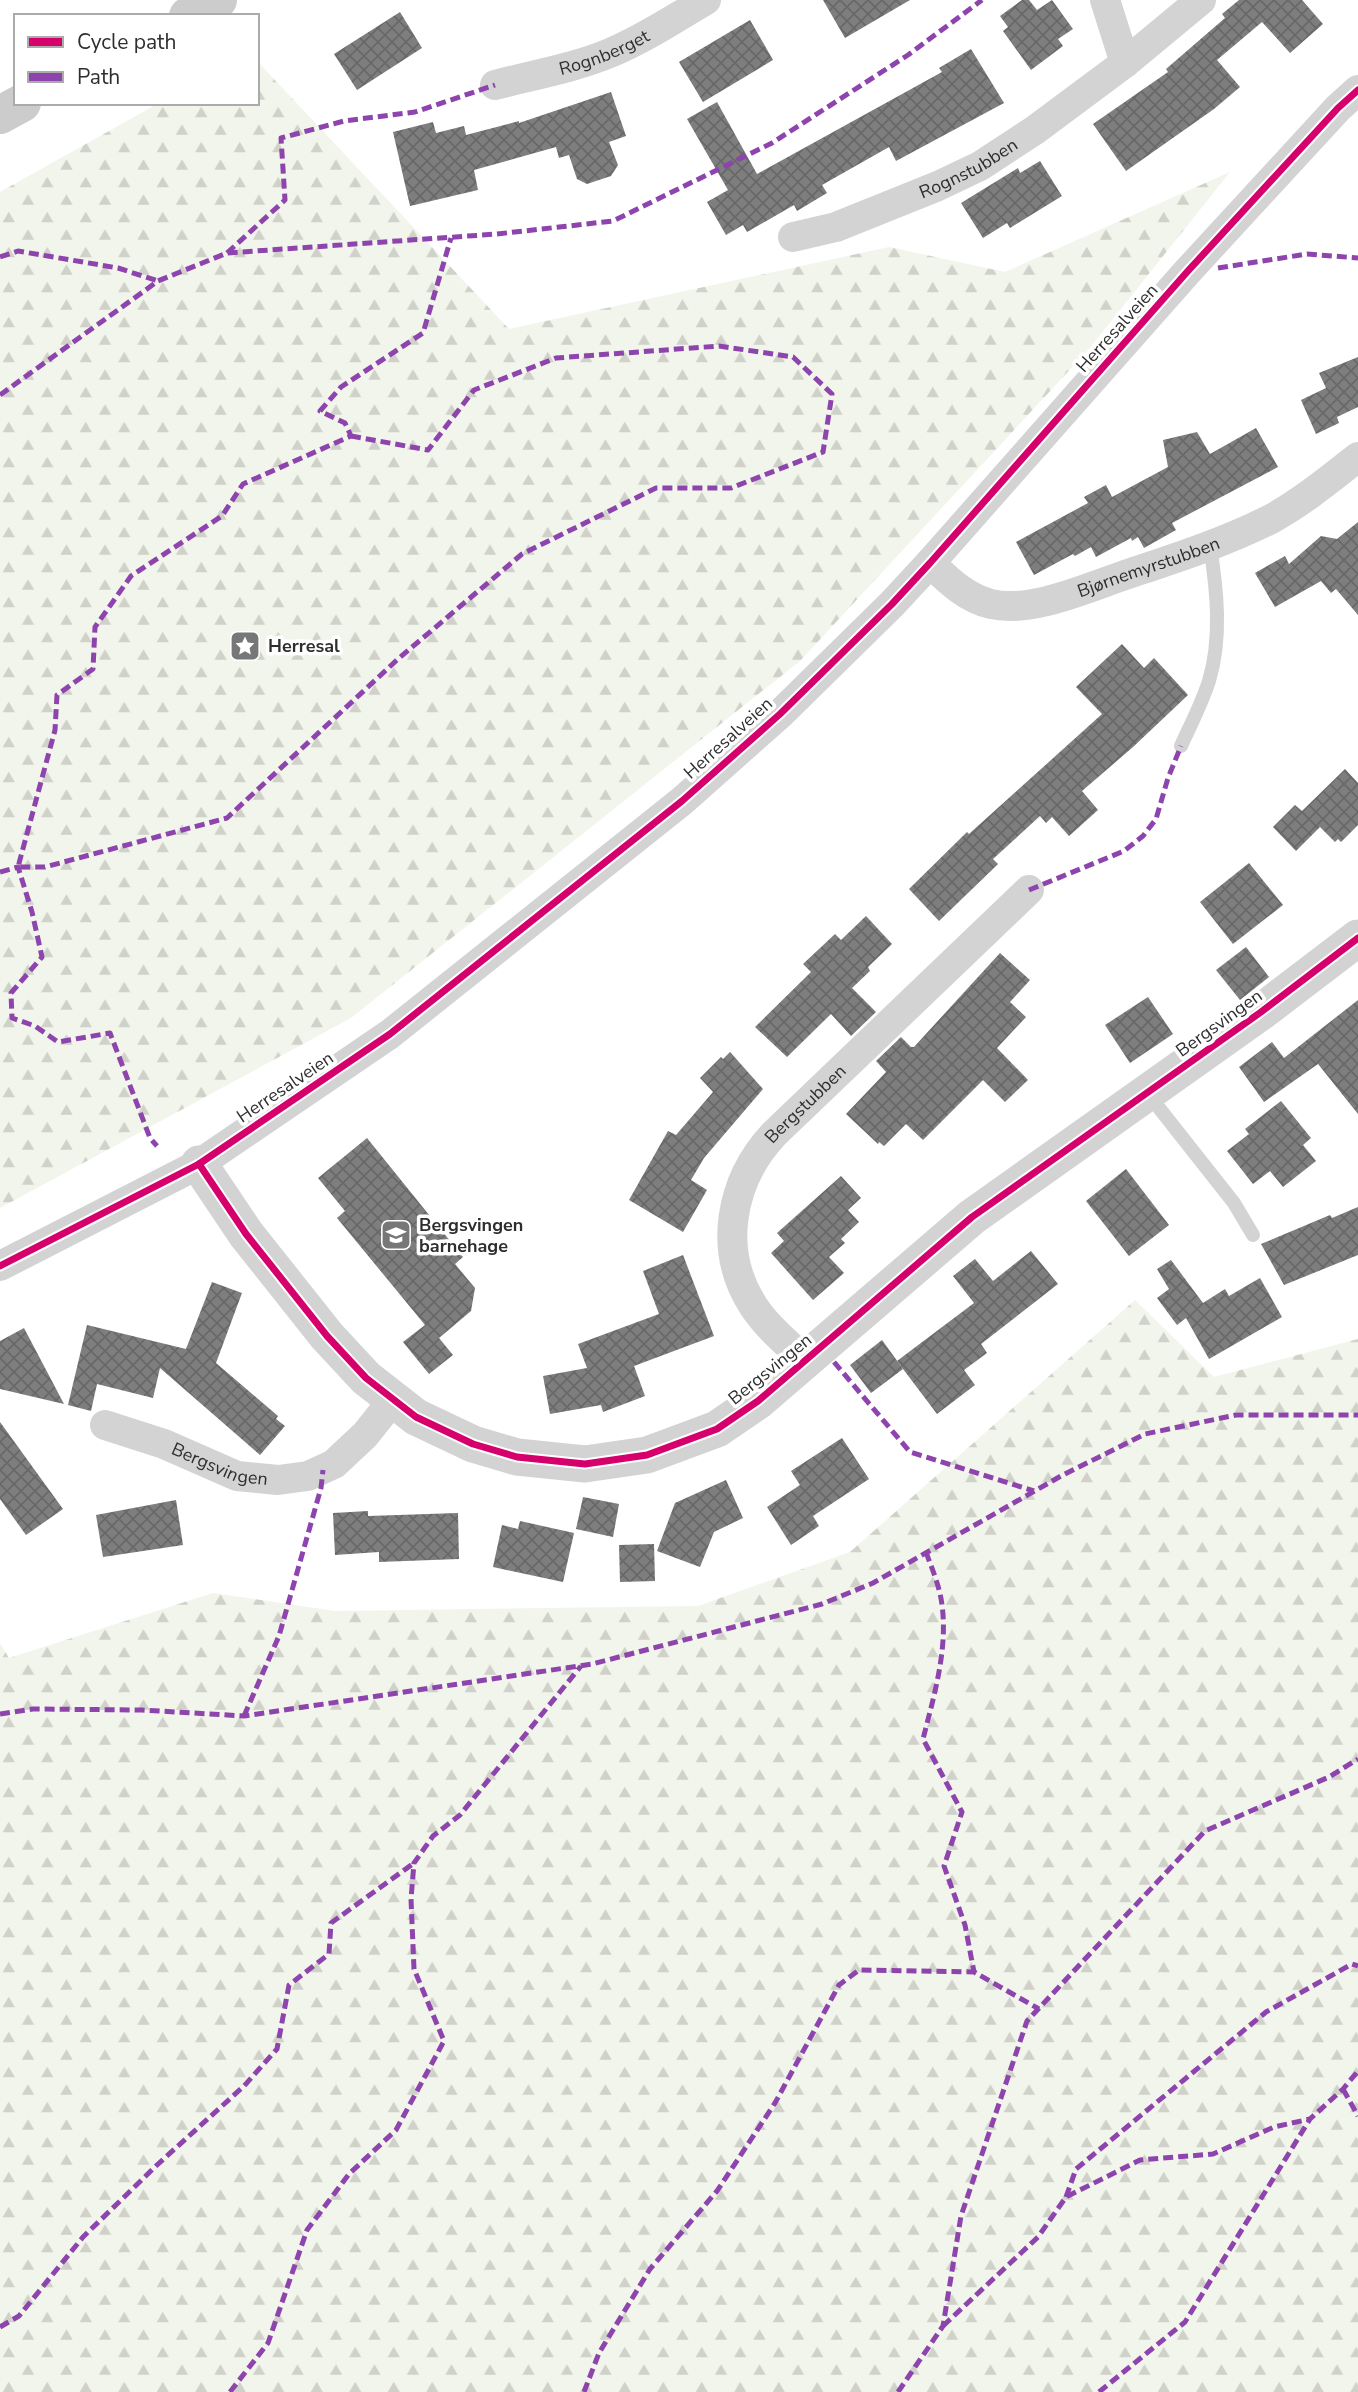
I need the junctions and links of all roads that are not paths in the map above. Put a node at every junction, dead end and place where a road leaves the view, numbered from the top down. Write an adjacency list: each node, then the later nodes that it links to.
1 (218, 0): 5 (main road)
2 (706, 0): 7 (street, Rognberget)
3 (1105, 0): 6 (street)
4 (1201, 0): 6 (street, Rognstubben)
5 (192, 14)
6 (1125, 63): 11 (street, Rognstubben)
7 (495, 85)
8 (1358, 90): 14 (street, Herresalveien)
9 (18, 105): 10 (main road)
10 (0, 115)
11 (793, 237)
12 (1358, 457): 13 (street, Bjørnemyrstubben)
13 (1210, 546): 14 (street, Bjørnemyrstubben); 15 (lane)
14 (930, 563): 19 (street, Herresalveien)
15 (1181, 746)
16 (1028, 890): 22 (street, Bergstubben)
17 (1358, 938): 18 (street, Bergsvingen)
18 (1147, 1094): 20 (lane); 22 (street, Bergsvingen)
19 (199, 1164): 21 (street, Herresalveien); 23 (street, Bergsvingen)
20 (1253, 1235)
21 (0, 1266)
22 (807, 1362): 23 (street, Bergsvingen)
23 (393, 1400): 24 (street, Bergsvingen)
24 (105, 1425)

